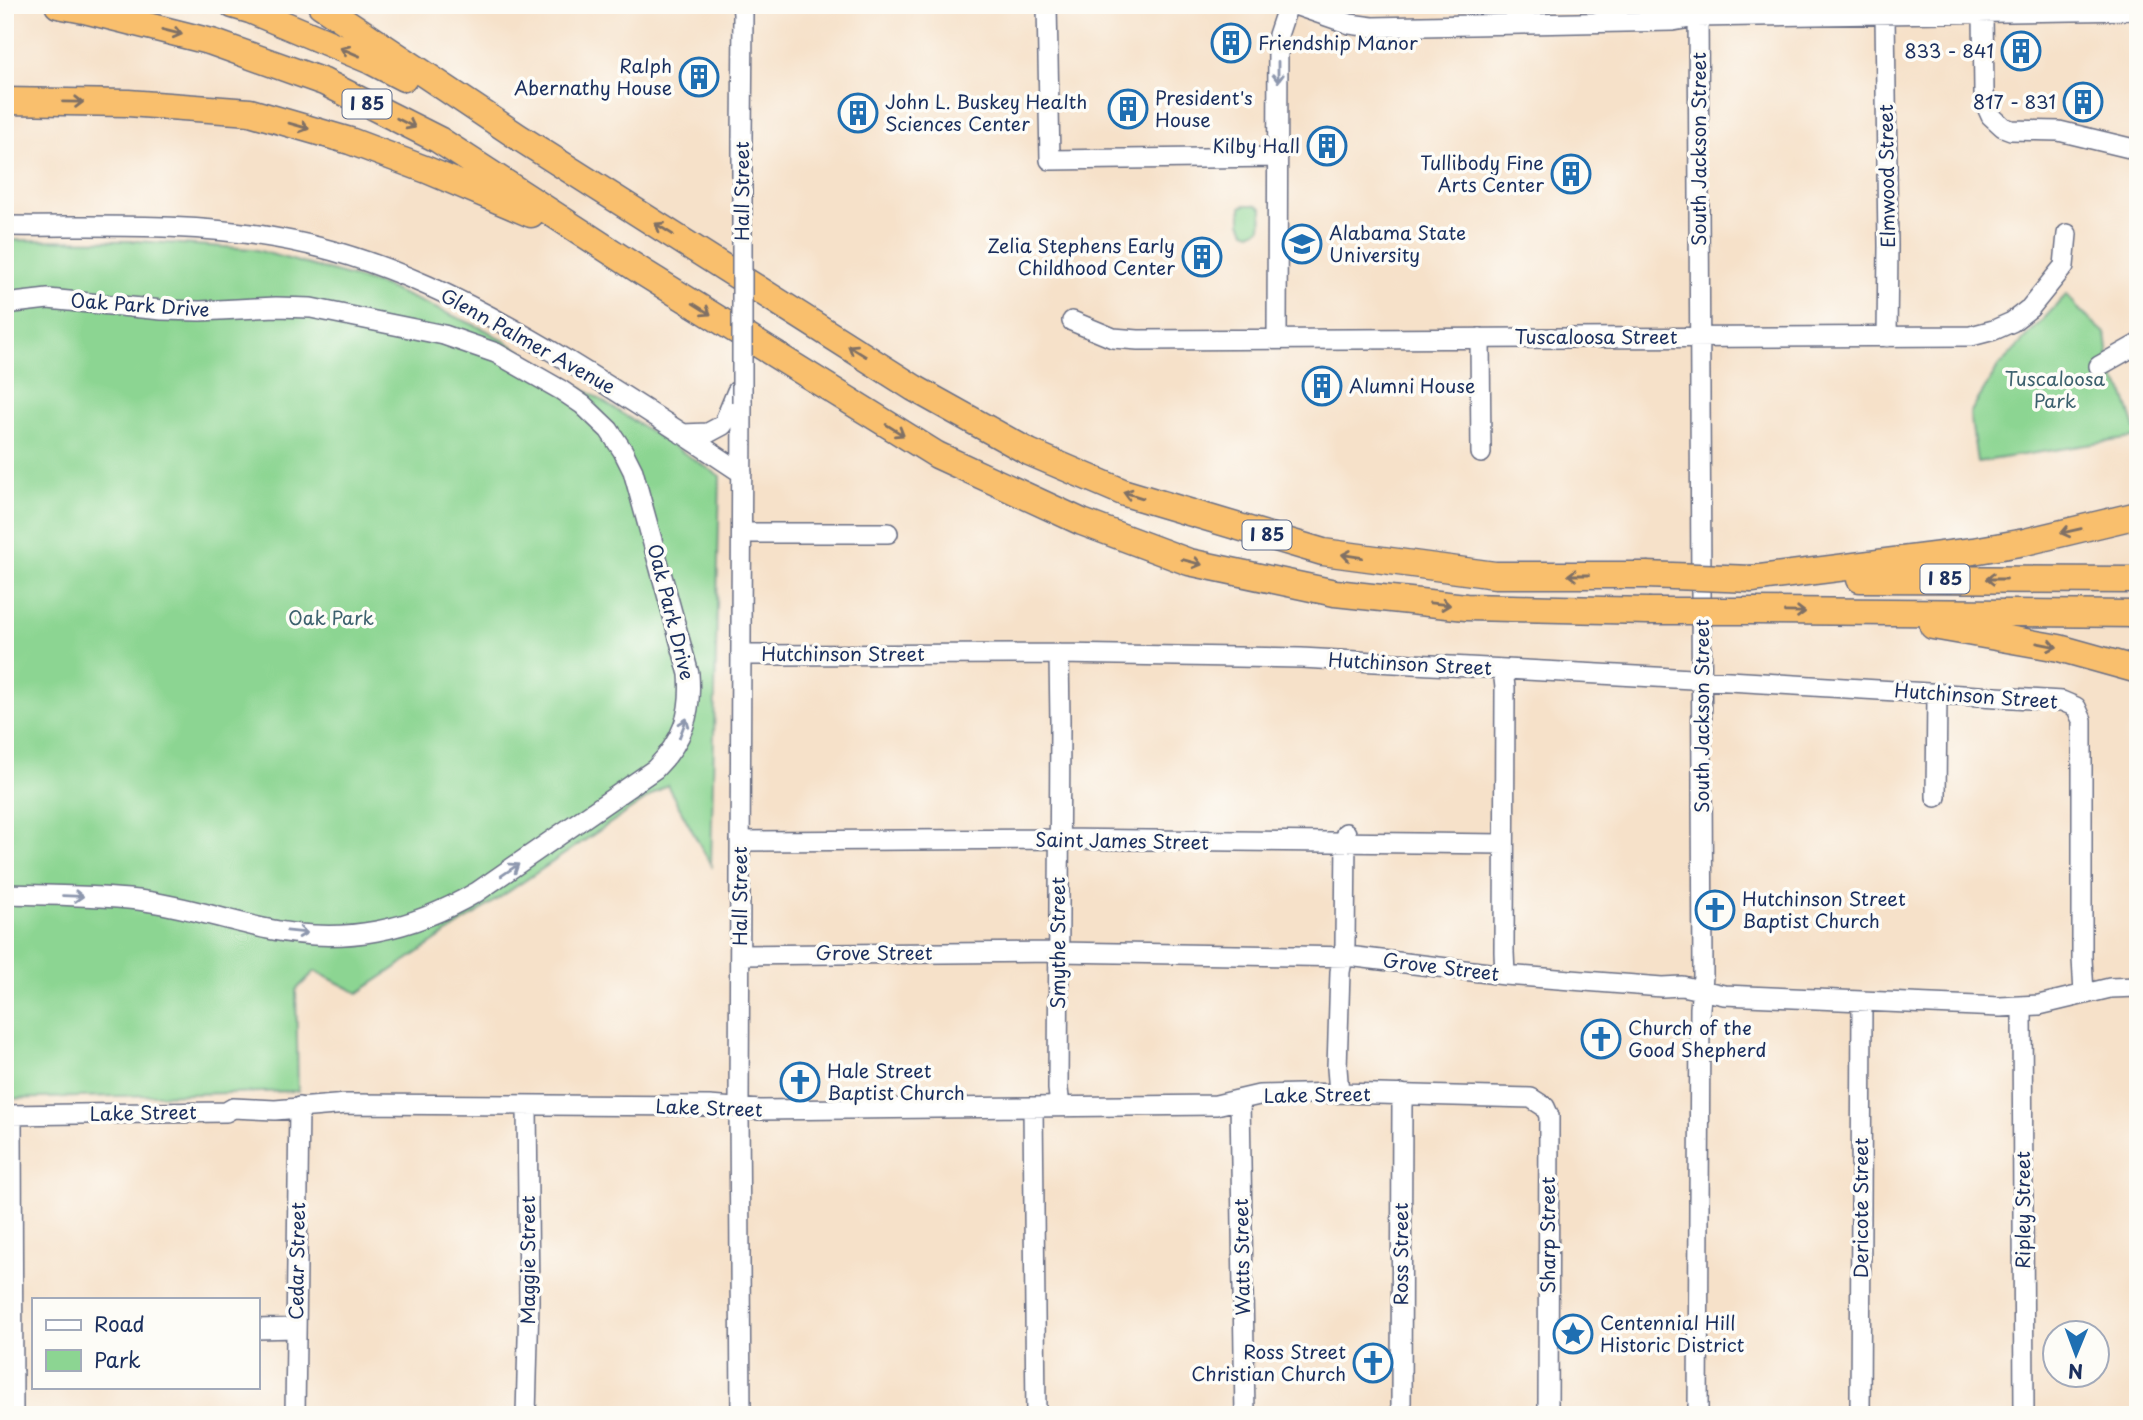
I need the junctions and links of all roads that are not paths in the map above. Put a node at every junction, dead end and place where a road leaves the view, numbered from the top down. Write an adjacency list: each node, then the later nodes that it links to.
1 (58, 5): 18 (highway, I 85, one-way to 18)
2 (233, 5): 13 (highway, I 85, one-way to 2)
3 (321, 5): 13 (highway)
4 (742, 5): 27 (street, Hall Street, bridge)
5 (1047, 5): 15 (street)
6 (1288, 5): 15 (street, one-way to 15)
7 (1295, 5): 9 (street)
8 (2138, 10): 10 (street)
9 (1698, 11): 11 (street); 21 (street, South Jackson Street)
10 (1983, 12): 11 (street); 14 (street)
11 (1885, 15): 22 (street, Elmwood Street)
12 (5, 101): 18 (highway, one-way to 18)
13 (520, 138): 34 (highway, I 85, one-way to 13, bridge)
14 (2138, 150)
15 (1278, 157): 23 (street)
16 (5, 226): 28 (street, Glenn Palmer Avenue)
17 (2067, 234): 22 (street, Tuscaloosa Street)
18 (644, 273): 36 (highway, I 85, one-way to 36, bridge)
19 (5, 304): 49 (street, Oak Park Drive, one-way to 19)
20 (1072, 321): 23 (street, Tuscaloosa Street)
21 (1700, 337): 22 (street, Tuscaloosa Street); 24 (street, Tuscaloosa Street); 42 (street, South Jackson Street)
22 (1887, 337)
23 (1277, 338): 24 (street, Tuscaloosa Street)
24 (1480, 338): 29 (street)
25 (2138, 344): 26 (street)
26 (2099, 366)
27 (742, 377): 28 (street, Hall Street); 30 (street, Hall Street, bridge)
28 (682, 433): 30 (street, Glenn Palmer Avenue)
29 (1481, 453)
30 (742, 473): 32 (street, Hall Street)
31 (2138, 515): 34 (highway, one-way to 34)
32 (742, 533): 33 (street); 39 (street, Hall Street)
33 (888, 533)
34 (1752, 579): 35 (highway, I 85, one-way to 34)
35 (2138, 580)
36 (1834, 612): 37 (highway, I 85); 41 (highway, one-way to 41)
37 (2138, 614)
38 (1059, 653): 39 (street, Hutchinson Street); 40 (street, Hutchinson Street); 46 (street, Smythe Street)
39 (741, 655): 47 (street, Hall Street)
40 (1503, 669): 42 (street, Hutchinson Street); 48 (street)
41 (2138, 670)
42 (1703, 680): 43 (street, Hutchinson Street); 55 (street, South Jackson Street)
43 (1937, 694): 44 (street); 56 (street, Hutchinson Street)
44 (1936, 797)
45 (1346, 838): 46 (street, Saint James Street); 48 (street, Saint James Street); 52 (street)
46 (1058, 839): 47 (street, Saint James Street); 50 (street, Smythe Street)
47 (740, 841): 51 (street, Hall Street)
48 (1504, 844): 53 (street)
49 (5, 894)
50 (1058, 952): 51 (street, Grove Street); 52 (street, Grove Street); 66 (street, Smythe Street)
51 (740, 956): 67 (street, Hall Street)
52 (1343, 957): 53 (street, Grove Street); 59 (street)
53 (1505, 975): 55 (street, Grove Street)
54 (2138, 987): 56 (street, Grove Street)
55 (1702, 991): 57 (street, Grove Street); 80 (street, South Jackson Street)
56 (2084, 994): 58 (street, Grove Street)
57 (1862, 1001): 58 (street, Grove Street); 81 (street, Dericote Street)
58 (2022, 1006): 82 (street, Ripley Street)
59 (1339, 1093): 60 (street, Lake Street); 61 (street, Lake Street)
60 (1402, 1094): 62 (street, Lake Street); 78 (street, Ross Street)
61 (1240, 1100): 66 (street, Lake Street); 77 (street, Watts Street)
62 (1538, 1101): 79 (street, Sharp Street)
63 (527, 1106): 64 (street, Lake Street); 67 (street, Lake Street); 74 (street, Maggie Street)
64 (299, 1107): 68 (street, Lake Street); 69 (street, Cedar Street)
65 (1034, 1107): 66 (street, Lake Street); 67 (street, Lake Street); 76 (street)
66 (1060, 1107)
67 (739, 1109): 75 (street, Hall Street)
68 (9, 1115): 70 (street)
69 (296, 1328): 71 (street); 73 (street, Cedar Street)
70 (17, 1329): 72 (street)
71 (259, 1329)
72 (13, 1415)
73 (295, 1415)
74 (526, 1415)
75 (741, 1415)
76 (1036, 1415)
77 (1245, 1415)
78 (1401, 1415)
79 (1548, 1415)
80 (1698, 1415)
81 (1860, 1415)
82 (2024, 1415)

